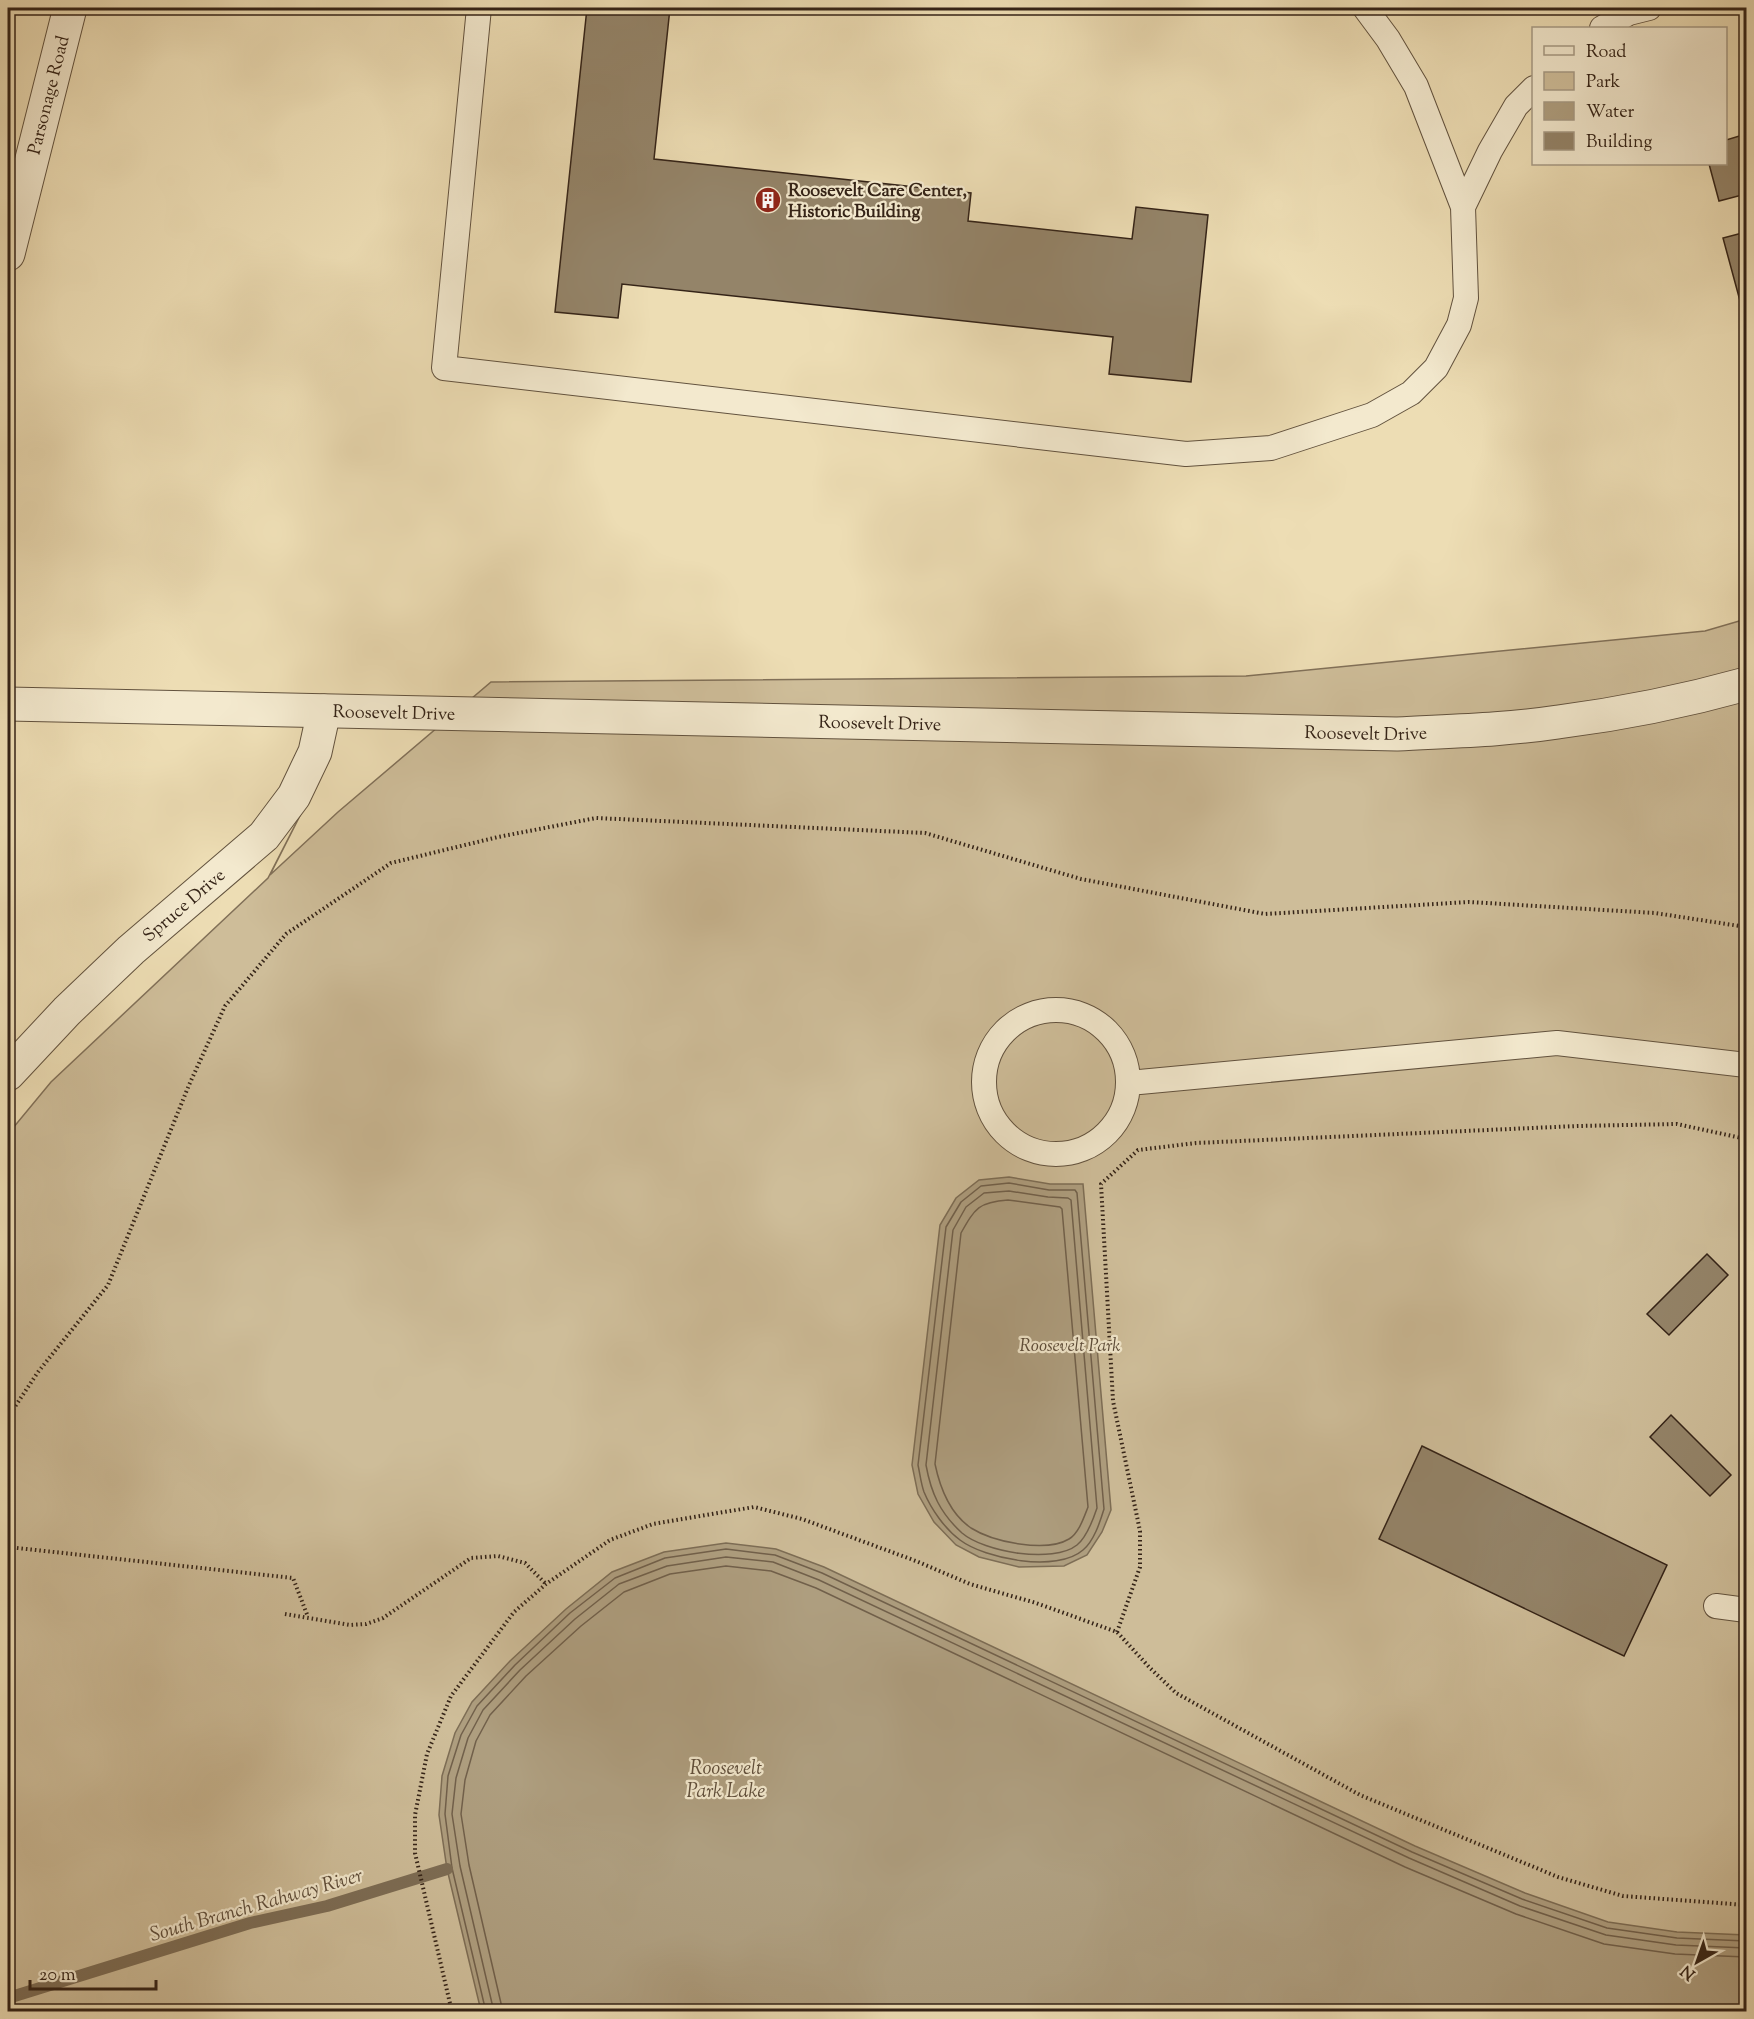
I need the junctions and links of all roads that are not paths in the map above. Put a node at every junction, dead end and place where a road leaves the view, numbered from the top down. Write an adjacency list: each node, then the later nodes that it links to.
1 (70, 8): 8 (street, Parsonage Road)
2 (480, 8): 7 (lane)
3 (1365, 8): 7 (lane)
4 (1649, 8): 5 (lane)
5 (1604, 27)
6 (1532, 89): 7 (lane)
7 (1463, 207)
8 (8, 254)
9 (1746, 684): 11 (street, Roosevelt Drive)
10 (8, 704): 11 (street, Roosevelt Drive)
11 (324, 711): 13 (street, Spruce Drive)
12 (1746, 1065): 14 (lane)
13 (8, 1074)
14 (1129, 1083): 14 (lane)
15 (1716, 1606): 16 (lane)
16 (1746, 1610)

